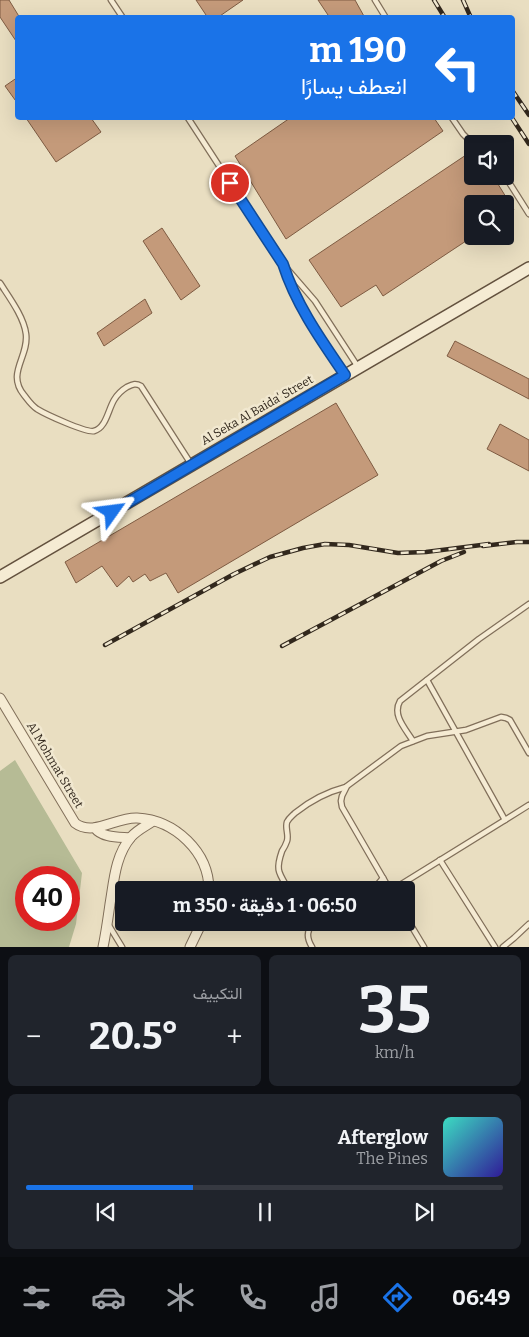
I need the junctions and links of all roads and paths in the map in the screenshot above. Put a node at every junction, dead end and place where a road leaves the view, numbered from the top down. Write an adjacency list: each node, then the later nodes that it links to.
1 (111, 0): 3 (lane)
2 (375, 0): 4 (lane)
3 (121, 15)
4 (384, 15)
5 (189, 120): 10 (lane)
6 (453, 120): 7 (lane)
7 (464, 135)
8 (511, 185): 9 (lane)
9 (529, 214)
10 (283, 264): 13 (lane); 14 (lane)
11 (529, 268): 13 (street, Al Seka Al Baida' Street)
12 (0, 283): 15 (lane)
13 (358, 367): 14 (street, Al Seka Al Baida' Street)
14 (345, 375): 15 (street, Al Seka Al Baida' Street)
15 (192, 465): 16 (street, Al Seka Al Baida' Street)
16 (0, 577)
17 (529, 604): 18 (lane)
18 (427, 680): 20 (lane); 21 (lane)
19 (0, 698): 27 (street, Al Mohmat Street)
20 (456, 732): 21 (lane); 22 (lane); 25 (lane)
21 (413, 741): 23 (lane)
22 (529, 754)
23 (347, 786): 30 (lane); 32 (lane)
24 (529, 805): 25 (lane)
25 (505, 820): 29 (lane)
26 (153, 821): 27 (street); 28 (street); 31 (street)
27 (95, 828): 28 (street, Al Mohmat Street)
28 (130, 838): 36 (street)
29 (440, 860): 35 (lane); 46 (lane)
30 (383, 878): 33 (lane); 34 (lane)
31 (208, 881)
32 (283, 881)
33 (380, 881)
34 (385, 881)
35 (406, 881)
36 (108, 922): 41 (street); 42 (lane)
37 (529, 924): 47 (lane)
38 (198, 931): 43 (street)
39 (309, 931): 44 (lane)
40 (414, 931): 45 (lane)
41 (103, 947)
42 (122, 947)
43 (190, 947)
44 (312, 947)
45 (424, 947)
46 (495, 947)
47 (503, 947)

